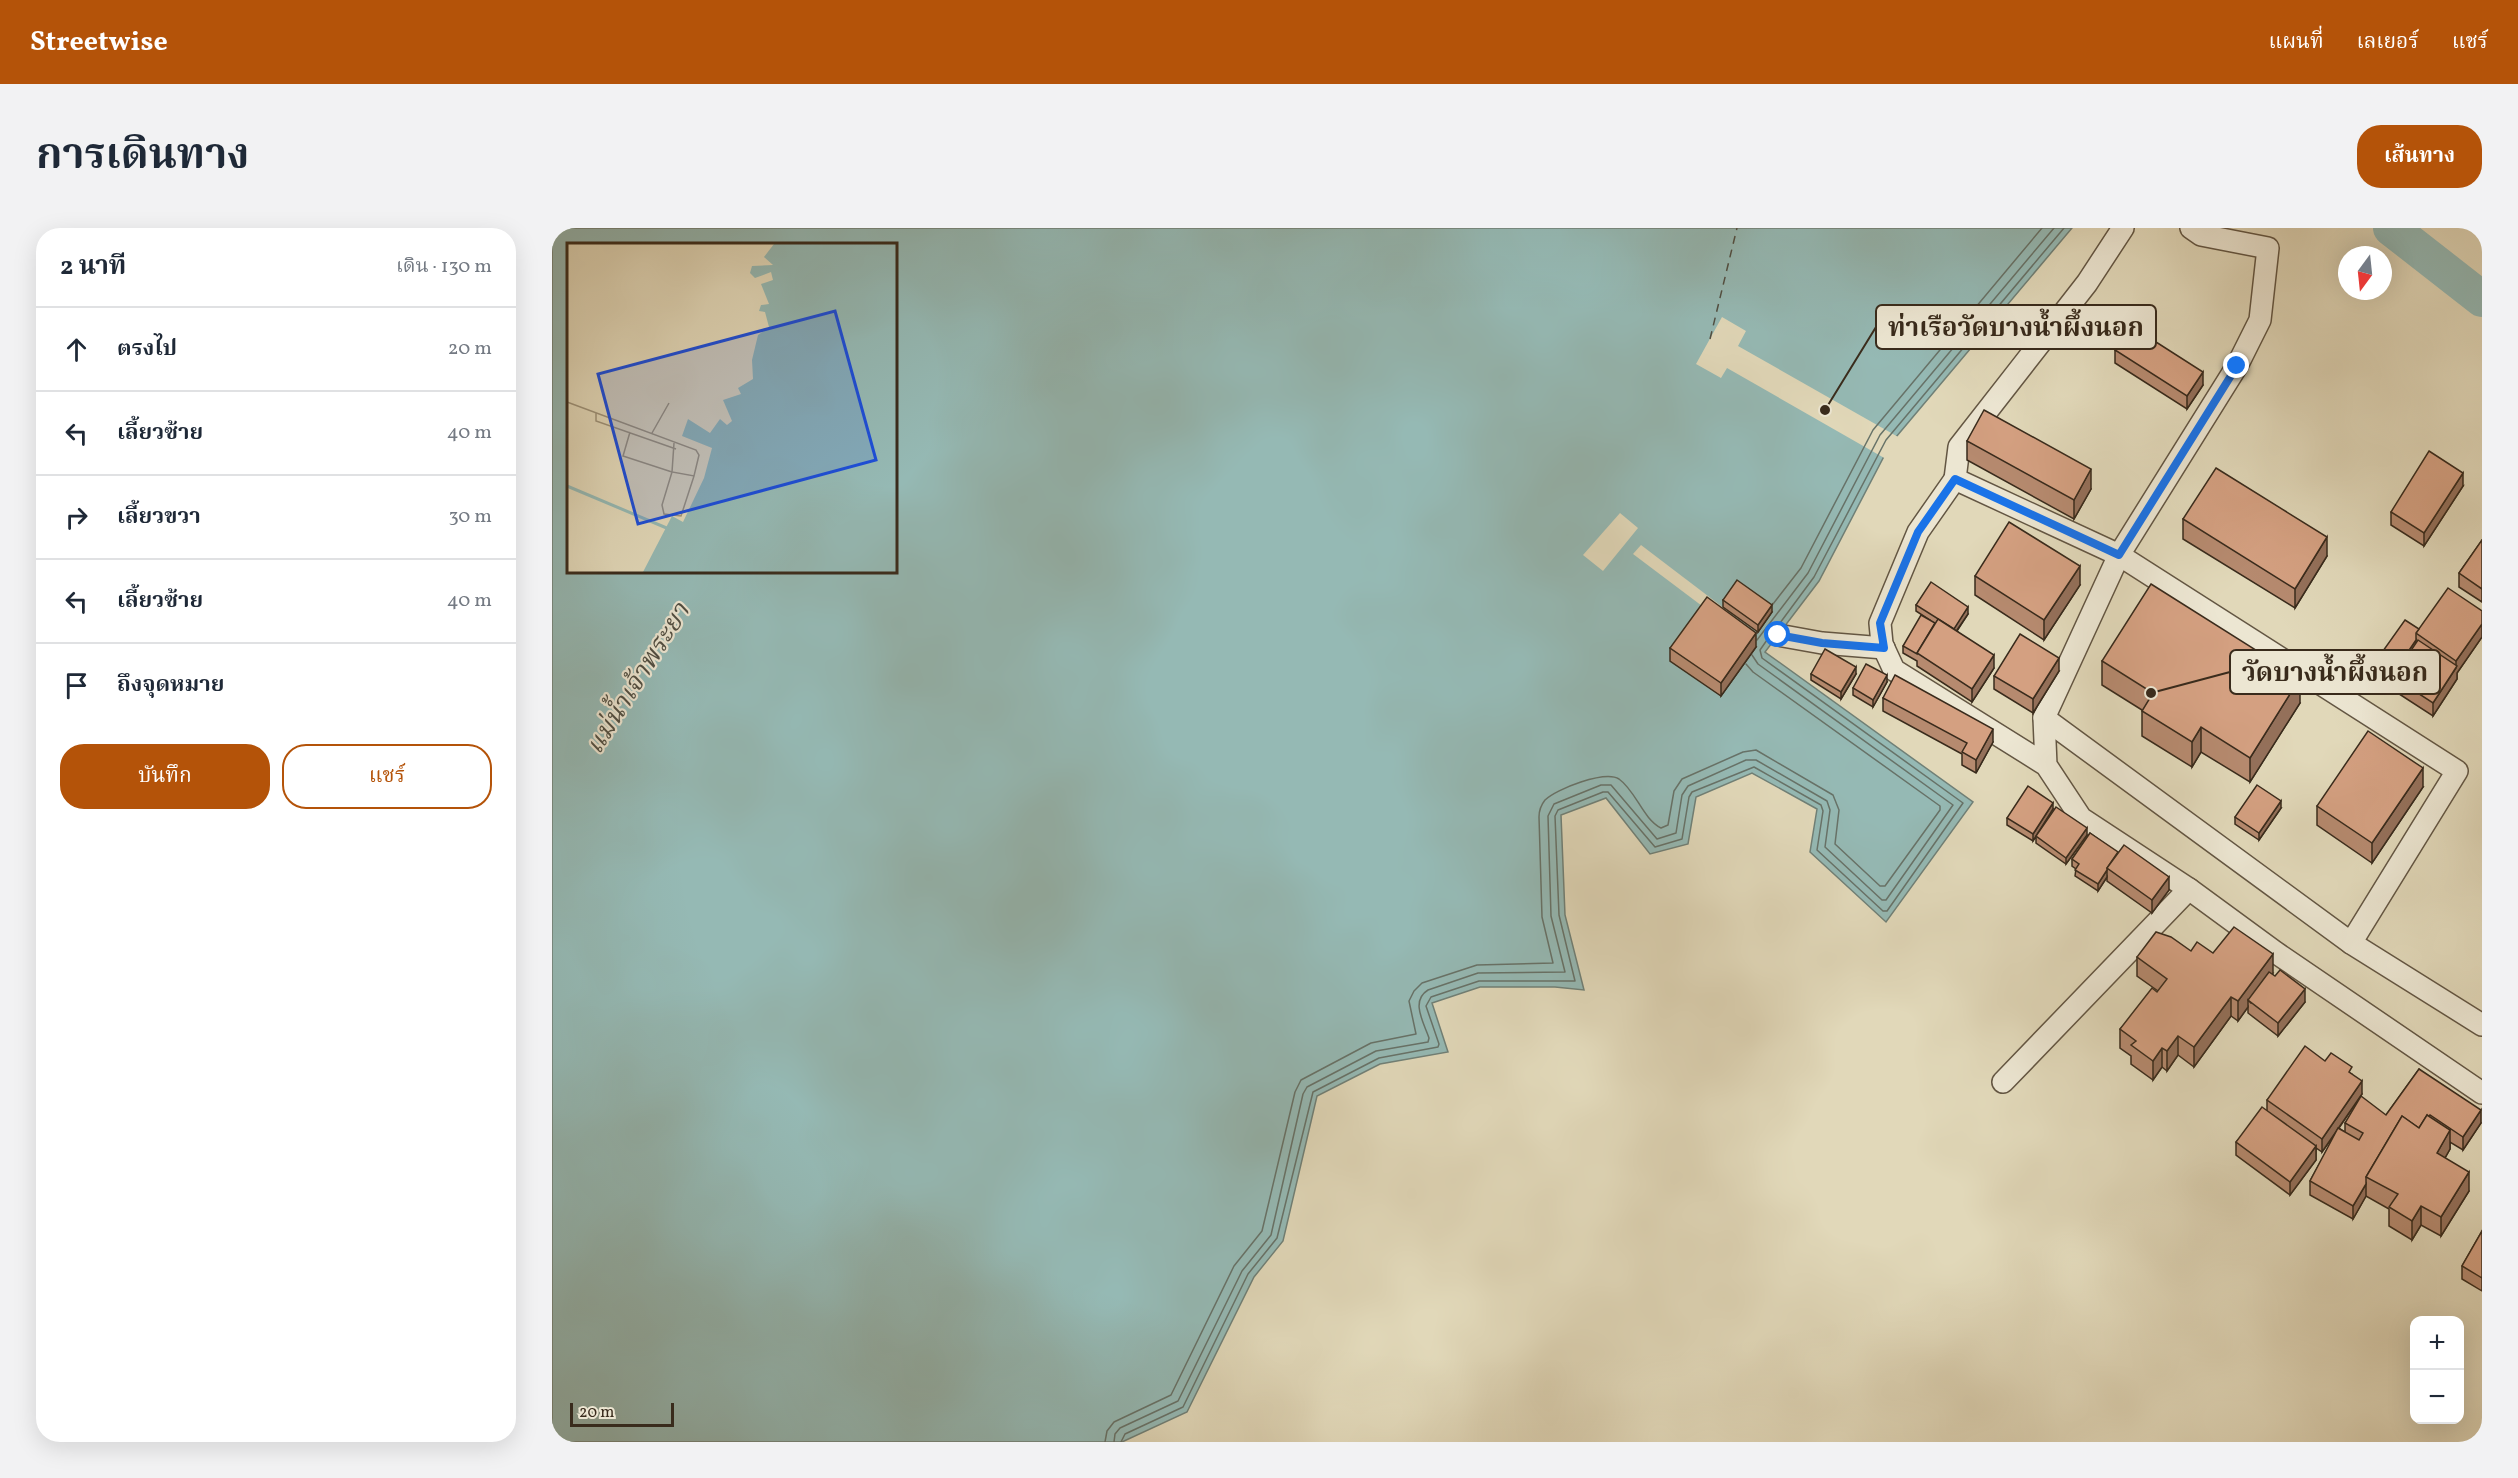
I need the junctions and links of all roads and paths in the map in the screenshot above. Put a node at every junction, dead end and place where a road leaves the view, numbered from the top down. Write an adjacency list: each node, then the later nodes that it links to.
1 (2123, 228): 3 (lane)
2 (2191, 228): 4 (lane)
3 (1955, 479): 4 (lane); 6 (lane)
4 (2119, 555): 7 (lane); 10 (lane)
5 (1778, 635): 6 (lane)
6 (1884, 648): 8 (lane)
7 (2044, 718): 8 (lane); 10 (lane)
8 (2046, 765): 9 (lane)
9 (2189, 889): 12 (lane); 13 (lane)
10 (2351, 942): 11 (lane)
11 (2482, 1025)
12 (2003, 1082)
13 (2482, 1093)

